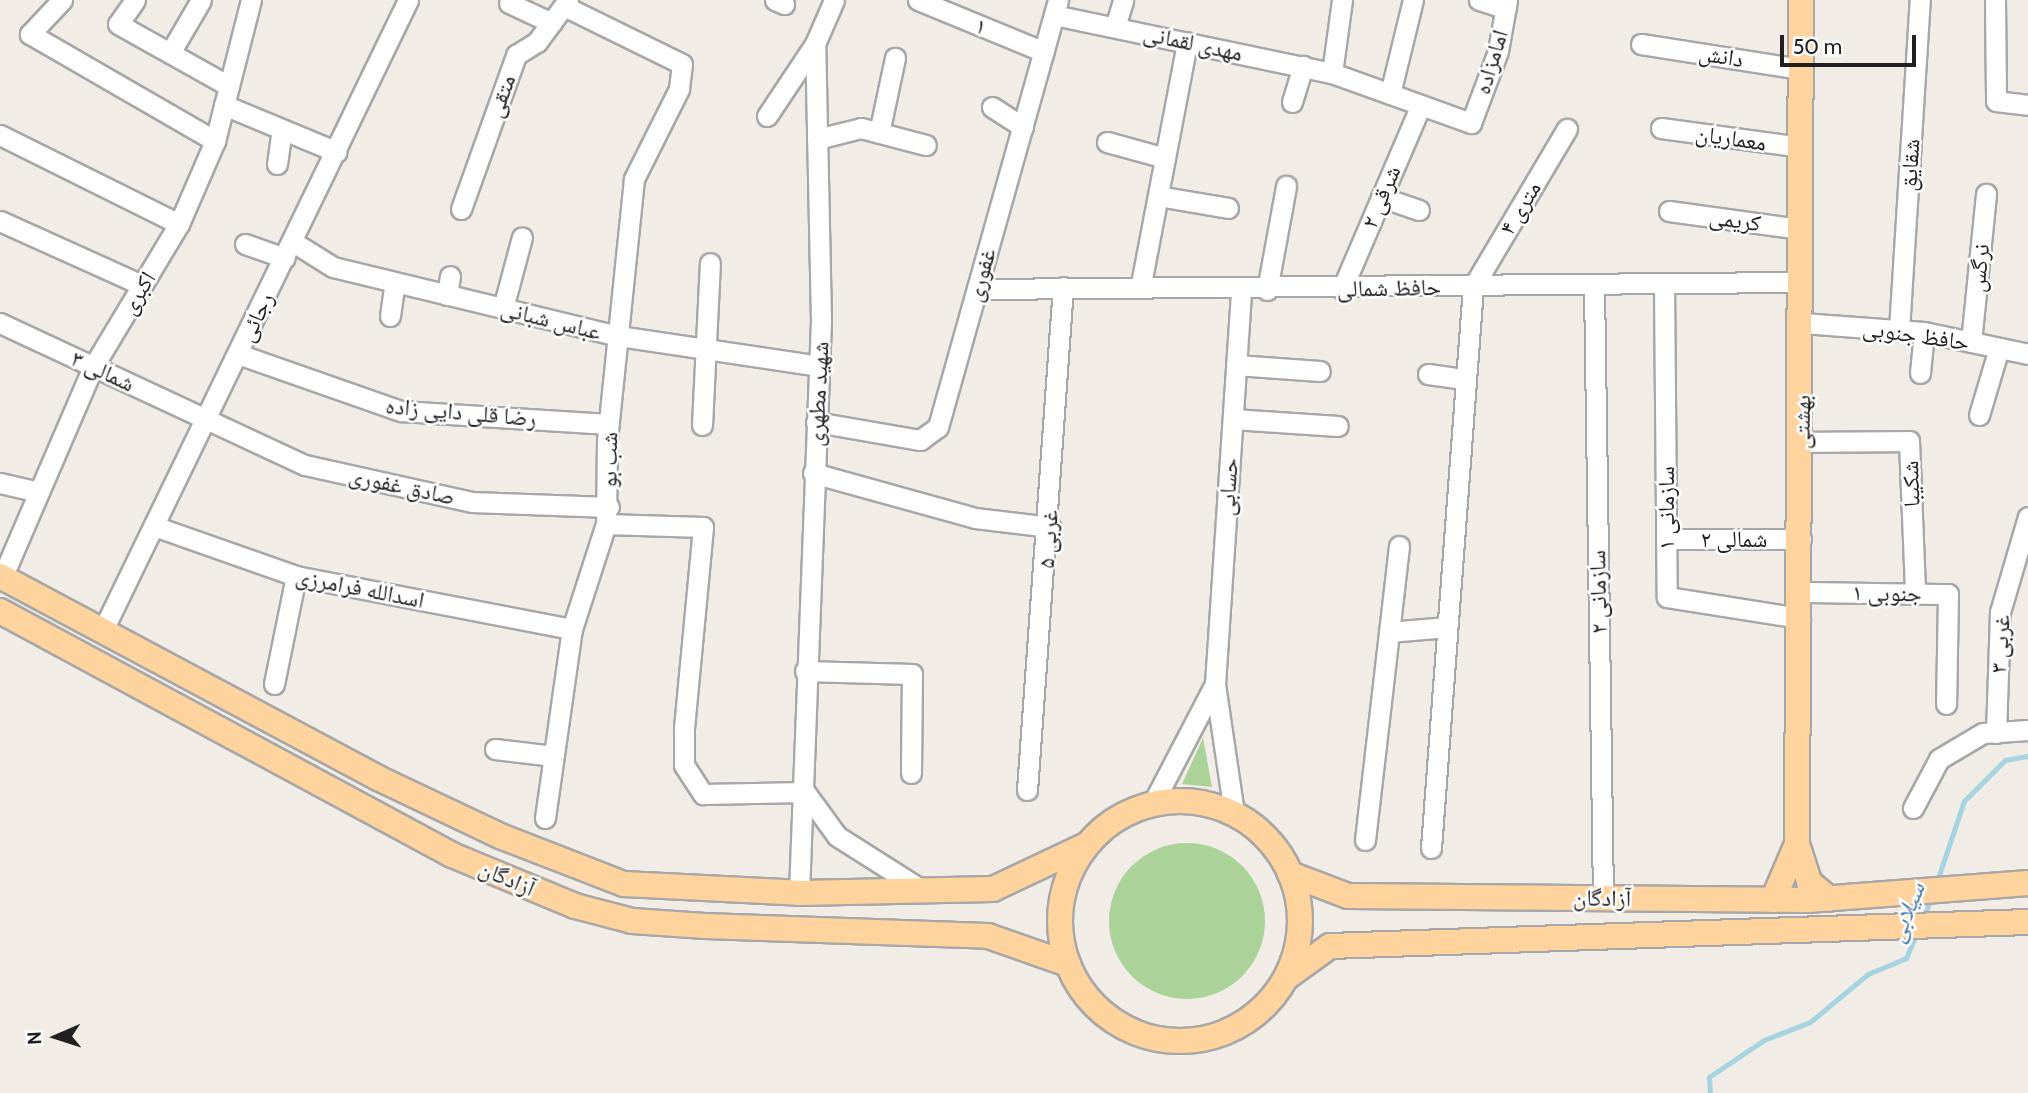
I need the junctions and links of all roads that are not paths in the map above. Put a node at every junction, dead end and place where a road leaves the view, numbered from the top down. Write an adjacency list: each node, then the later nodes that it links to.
1 (62, 0): 45 (street)
2 (135, 0): 25 (street)
3 (201, 0): 25 (street)
4 (251, 0): 31 (street, اکبری)
5 (408, 0): 49 (street, رجائی)
6 (834, 0): 22 (street, شهید مطهری)
7 (918, 0): 24 (street, ۱)
8 (1123, 0): 20 (street)
9 (1342, 0): 29 (street)
10 (1413, 0): 30 (street)
11 (1479, 0): 17 (street)
12 (1801, 0): 28 (main road, بهشتی)
13 (1920, 0): 83 (street, شقایق)
14 (1994, 0): 34 (street)
15 (509, 3): 19 (street)
16 (566, 3): 19 (street, متقی); 85 (street, شب بو)
17 (1507, 5): 37 (street, امامزاده)
18 (1056, 7): 20 (street, مهدی لقمانی); 24 (street, غفوری)
19 (552, 23): 57 (street, متقی)
20 (1115, 27): 21 (street, مهدی لقمانی)
21 (1187, 42): 27 (street, مهدی لقمانی); 50 (street)
22 (814, 44): 36 (street); 44 (street, شهید مطهری)
23 (1641, 44): 28 (street, دانش)
24 (1044, 52): 38 (street, غفوری)
25 (170, 53): 31 (street)
26 (895, 58): 42 (street)
27 (1303, 66): 29 (street, مهدی لقمانی); 32 (street)
28 (1801, 69): 48 (main road, بهشتی)
29 (1332, 73): 30 (street, مهدی لقمانی)
30 (1390, 94): 33 (street, مهدی لقمانی)
31 (227, 95): 40 (street); 45 (street, اکبری)
32 (1292, 102)
33 (1421, 105): 37 (street, مهدی لقمانی); 55 (street, ۲ شرقی)
34 (2028, 105)
35 (992, 107): 38 (street)
36 (767, 116)
37 (1471, 123)
38 (1023, 127): 75 (street, غفوری)
39 (1661, 128): 48 (street, معماریان)
40 (282, 129): 49 (street); 51 (street)
41 (1567, 129): 74 (street, ۴ متری)
42 (879, 133): 44 (street); 47 (street)
43 (1, 139): 61 (street)
44 (817, 139): 92 (street, شهید مطهری)
45 (215, 141): 61 (street, اکبری)
46 (1107, 142): 50 (street)
47 (926, 145)
48 (1801, 147): 62 (main road, بهشتی)
49 (337, 152): 65 (street, رجائی)
50 (1165, 158): 54 (street)
51 (277, 164)
52 (1286, 186): 78 (street)
53 (1986, 194): 86 (street, نرگس)
54 (1158, 196): 56 (street); 69 (street)
55 (1381, 197): 58 (street); 76 (street, ۲ شرقی)
56 (1228, 208)
57 (461, 209)
58 (1419, 210)
59 (1669, 211): 62 (street, کریمی)
60 (0, 221): 71 (street)
61 (179, 224): 71 (street, اکبری)
62 (1801, 229): 68 (main road, بهشتی)
63 (522, 237): 79 (street)
64 (245, 244): 65 (street, عباس شبانی)
65 (289, 250): 67 (street, عباس شبانی); 89 (street, رجائی)
66 (710, 263): 88 (street)
67 (395, 282): 79 (street, عباس شبانی); 80 (street)
68 (1802, 282): 70 (street, حافظ شمالی); 82 (main road, بهشتی)
69 (1141, 284): 73 (street, حافظ شمالی); 77 (street, حافظ شمالی)
70 (1664, 284): 72 (street, حافظ شمالی); 113 (street, سازمانی ۱)
71 (142, 285): 93 (street, اکبری)
72 (1594, 285): 74 (street, حافظ شمالی); 150 (street, سازمانی ۲)
73 (1063, 286): 75 (street, حافظ شمالی); 112 (street, ۵ غربی)
74 (1472, 287): 76 (street, حافظ شمالی); 97 (street)
75 (977, 289): 101 (street, غفوری)
76 (1342, 289): 78 (street, حافظ شمالی)
77 (1241, 290): 78 (street, حافظ شمالی); 91 (street, حسابی)
78 (1267, 290)
79 (503, 308): 85 (street, عباس شبانی)
80 (390, 316)
81 (0, 323): 93 (street, ۳ شمالی)
82 (1802, 323): 83 (street, حافظ جنوبی); 105 (main road, بهشتی)
83 (1899, 330): 84 (street, حافظ جنوبی)
84 (1924, 332): 86 (street, حافظ جنوبی); 95 (street)
85 (619, 336): 88 (street, عباس شبانی); 102 (street, شب بو)
86 (1971, 342): 87 (street, حافظ جنوبی)
87 (1999, 348): 90 (street, حافظ جنوبی); 98 (street)
88 (703, 349): 92 (street, عباس شبانی); 103 (street)
89 (238, 354): 100 (street, رجائی); 102 (street, رضا قلی دایی زاده)
90 (2028, 354)
91 (1236, 365): 94 (street); 99 (street, حسابی)
92 (819, 366): 101 (street, شهید مطهری)
93 (93, 367): 100 (street, ۳ شمالی); 108 (street, اکبری)
94 (1320, 371)
95 (1920, 373)
96 (1428, 374): 97 (street)
97 (1465, 379): 122 (street)
98 (1979, 415)
99 (1233, 419): 104 (street); 129 (street, حسابی)
100 (206, 420): 109 (street, صادق غفوری); 111 (street, رجائی)
101 (816, 422): 106 (street, شهید مطهری)
102 (609, 424): 109 (street, شب بو)
103 (702, 425)
104 (1338, 426)
105 (1802, 442): 114 (main road, بهشتی); 119 (street, شکیبا)
106 (813, 473): 112 (street); 127 (street, شهید مطهری)
107 (0, 482): 108 (street)
108 (39, 492): 117 (street, اکبری)
109 (607, 516): 123 (street, شب بو); 137 (street)
110 (2028, 517): 132 (street, ۳ غربی)
111 (154, 526): 116 (street, اسدالله فرامرزی); 124 (street, رجائی)
112 (1049, 527): 136 (street, ۵ غربی)
113 (1666, 539): 114 (street, شمالی ۲); 121 (street, سازمانی ۱)
114 (1801, 540): 118 (main road, بهشتی)
115 (1399, 546): 125 (street)
116 (296, 576): 123 (street, اسدالله فرامرزی); 128 (street)
117 (1, 577): 124 (main road)
118 (1800, 592): 119 (street, ۱ جنوبی); 121 (main road, بهشتی)
119 (1915, 593): 130 (street, ۱ جنوبی)
120 (0, 611): 126 (main road, آزادگان)
121 (1800, 618): 143 (main road, بهشتی)
122 (1447, 626): 125 (street); 145 (street)
123 (572, 629): 134 (street, شب بو)
124 (102, 632): 126 (main road); 149 (main road)
125 (1389, 632): 142 (street)
126 (89, 659): 154 (main road, آزادگان)
127 (805, 671): 135 (street); 137 (street, شهید مطهری)
128 (274, 684)
129 (1215, 684): 138 (street, حسابی); 140 (street, حسابی)
130 (1946, 704)
131 (2028, 730): 132 (street)
132 (1996, 733): 139 (street)
133 (495, 749): 134 (street)
134 (554, 756): 141 (street, شب بو)
135 (911, 774)
136 (1027, 790)
137 (805, 792): 148 (street); 149 (street, شهید مطهری)
138 (1153, 803): 140 (main road); 144 (main road)
139 (1913, 808)
140 (1234, 813): 146 (main road)
141 (545, 818)
142 (1365, 840)
143 (1797, 844): 151 (main road); 152 (main road)
144 (1086, 845): 148 (main road); 154 (main road)
145 (1431, 848)
146 (1290, 874): 150 (main road, آزادگان); 155 (main road)
147 (2028, 883): 151 (main road, آزادگان)
148 (922, 890): 149 (main road)
149 (799, 893)
150 (1603, 898): 152 (main road, آزادگان)
151 (1829, 899): 152 (main road, آزادگان)
152 (1773, 900)
153 (2028, 922): 155 (main road)
154 (1068, 964): 155 (main road)
155 (1287, 977)

